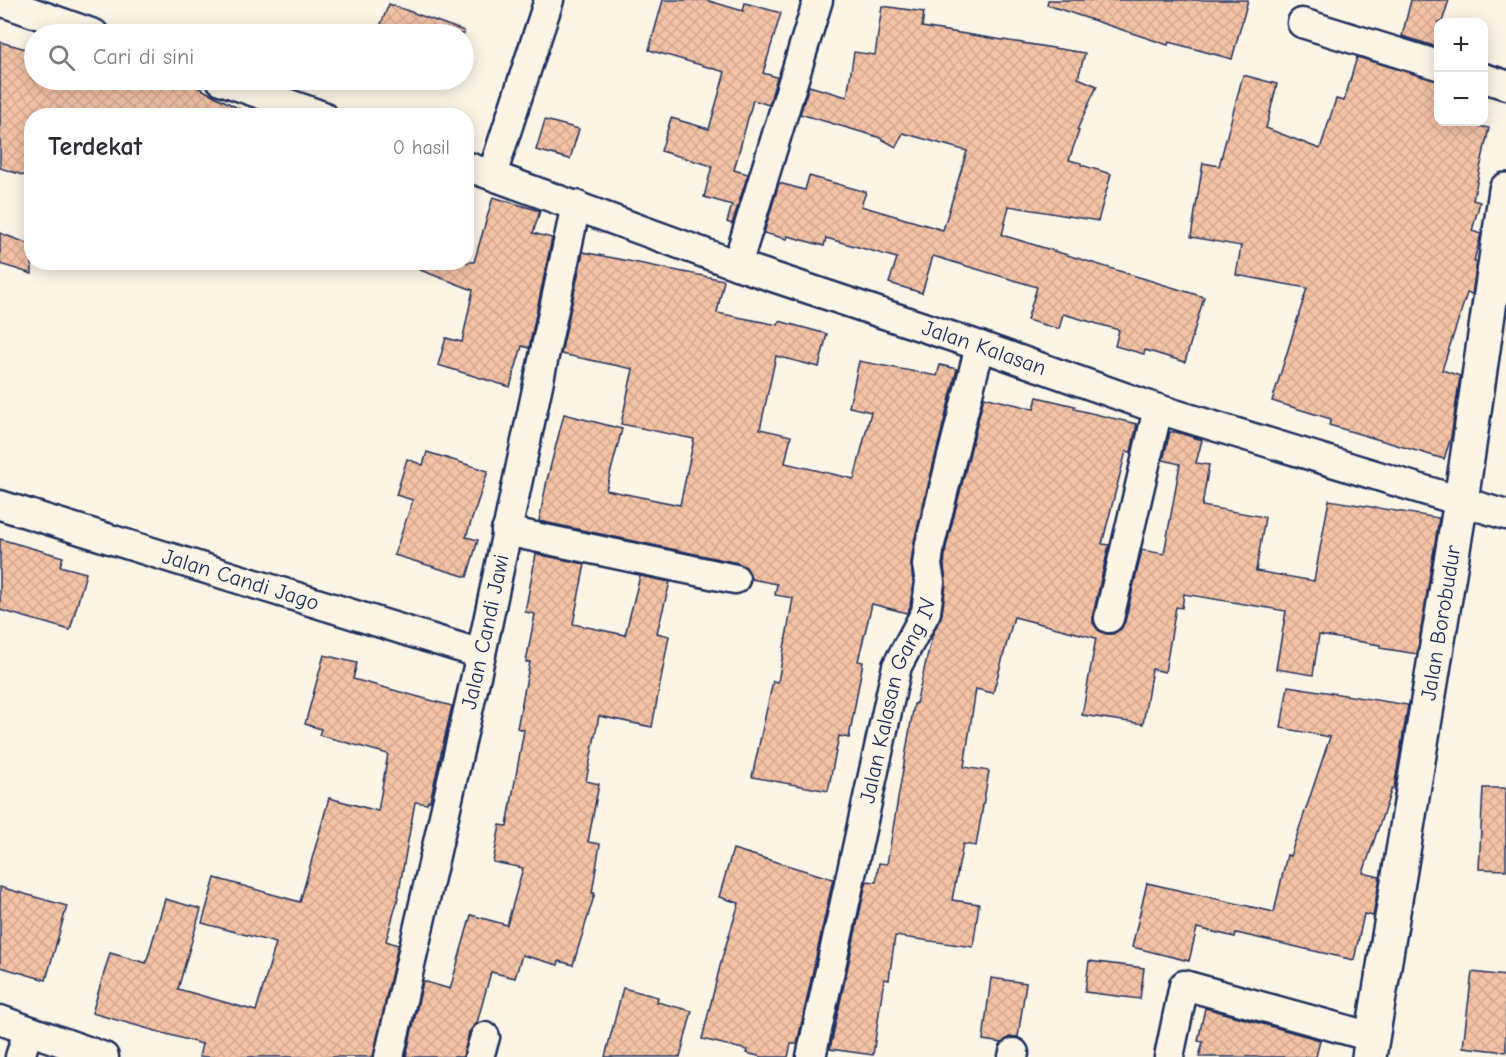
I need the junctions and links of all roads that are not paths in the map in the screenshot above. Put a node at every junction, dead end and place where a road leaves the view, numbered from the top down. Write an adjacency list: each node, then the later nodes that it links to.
1 (549, 0): 11 (street)
2 (818, 0): 14 (street)
3 (0, 1): 5 (street)
4 (1302, 23): 6 (street)
5 (66, 24)
6 (1434, 64)
7 (1488, 79): 8 (street)
8 (1506, 85)
9 (249, 90): 10 (street)
10 (300, 108)
11 (479, 171): 13 (street, Jalan Kalasan)
12 (1506, 190): 17 (street, Jalan Borobudur)
13 (576, 205): 14 (street, Jalan Kalasan); 20 (street, Jalan Candi Jawi)
14 (737, 265): 15 (street, Jalan Kalasan)
15 (980, 346): 16 (street, Jalan Kalasan); 29 (street, Jalan Kalasan Gang IV)
16 (1158, 409): 17 (street, Jalan Kalasan); 22 (street)
17 (1461, 501): 19 (street, Jalan Kalasan); 26 (street, Jalan Borobudur)
18 (0, 506): 23 (street, Jalan Candi Jago)
19 (1506, 515)
20 (506, 531): 21 (street); 23 (street, Jalan Candi Jawi)
21 (735, 579)
22 (1109, 618)
23 (481, 654): 28 (street, Jalan Candi Jawi)
24 (0, 1020): 25 (street)
25 (24, 1044): 27 (street)
26 (1370, 1047): 30 (street)
27 (104, 1057)
28 (389, 1057)
29 (811, 1057)
30 (1169, 1057)

